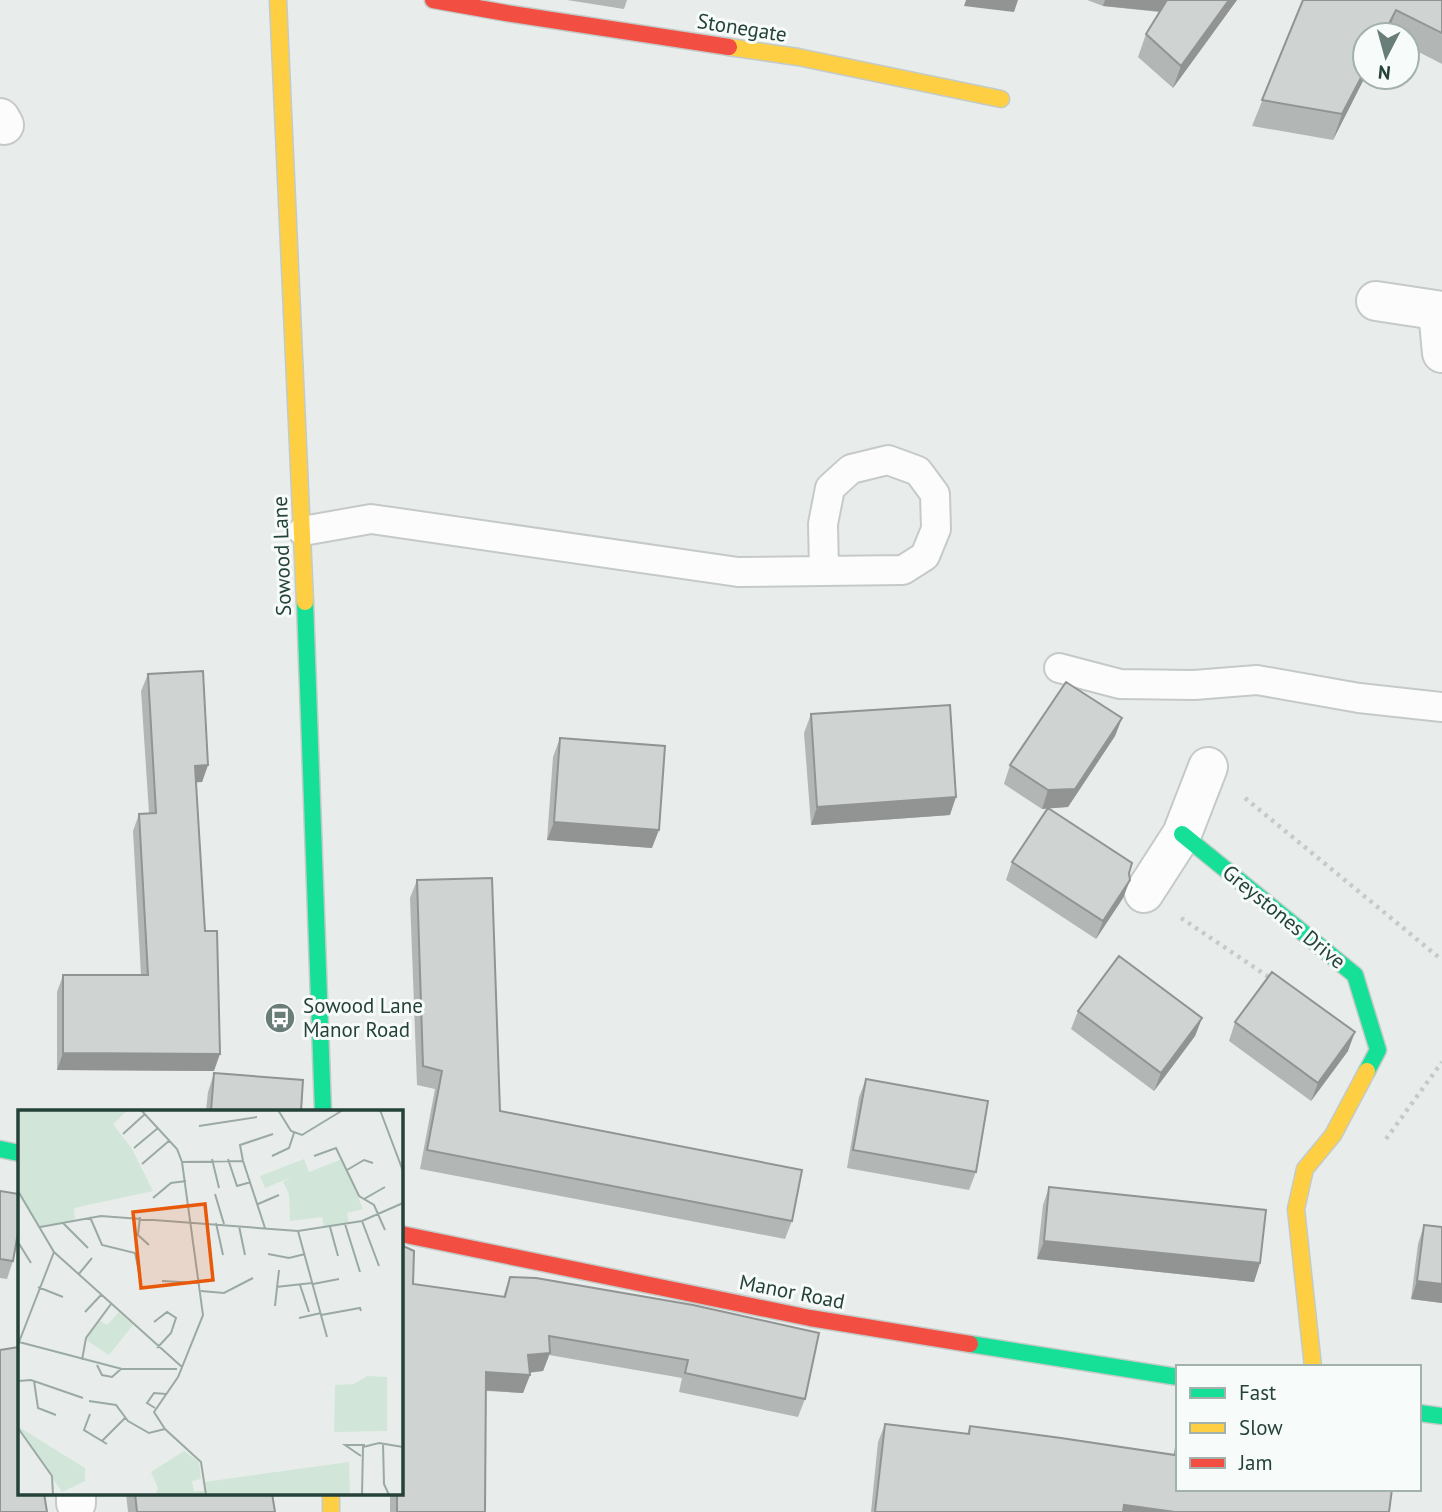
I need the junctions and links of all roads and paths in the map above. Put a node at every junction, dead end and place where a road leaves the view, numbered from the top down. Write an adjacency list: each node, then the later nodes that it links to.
1 (278, 0): 7 (street, Sowood Lane)
2 (433, 0): 3 (street, Stonegate)
3 (1001, 99)
4 (1376, 301): 5 (street)
5 (1440, 311): 6 (street)
6 (1442, 353)
7 (303, 531): 8 (lane); 16 (street, Sowood Lane)
8 (824, 570): 8 (lane)
9 (1059, 667): 10 (lane)
10 (1442, 707)
11 (1208, 768): 12 (street); 14 (path)
12 (1182, 834): 13 (street); 20 (street, Greystones Drive)
13 (1144, 893): 15 (path)
14 (1442, 960)
15 (1278, 983)
16 (323, 1110)
17 (0, 1149): 18 (street)
18 (18, 1153)
19 (402, 1234): 21 (street, Manor Road)
20 (1313, 1365)
21 (1176, 1377)
22 (1421, 1413): 23 (street)
23 (1442, 1416)
24 (331, 1494): 25 (street)
25 (331, 1512)

